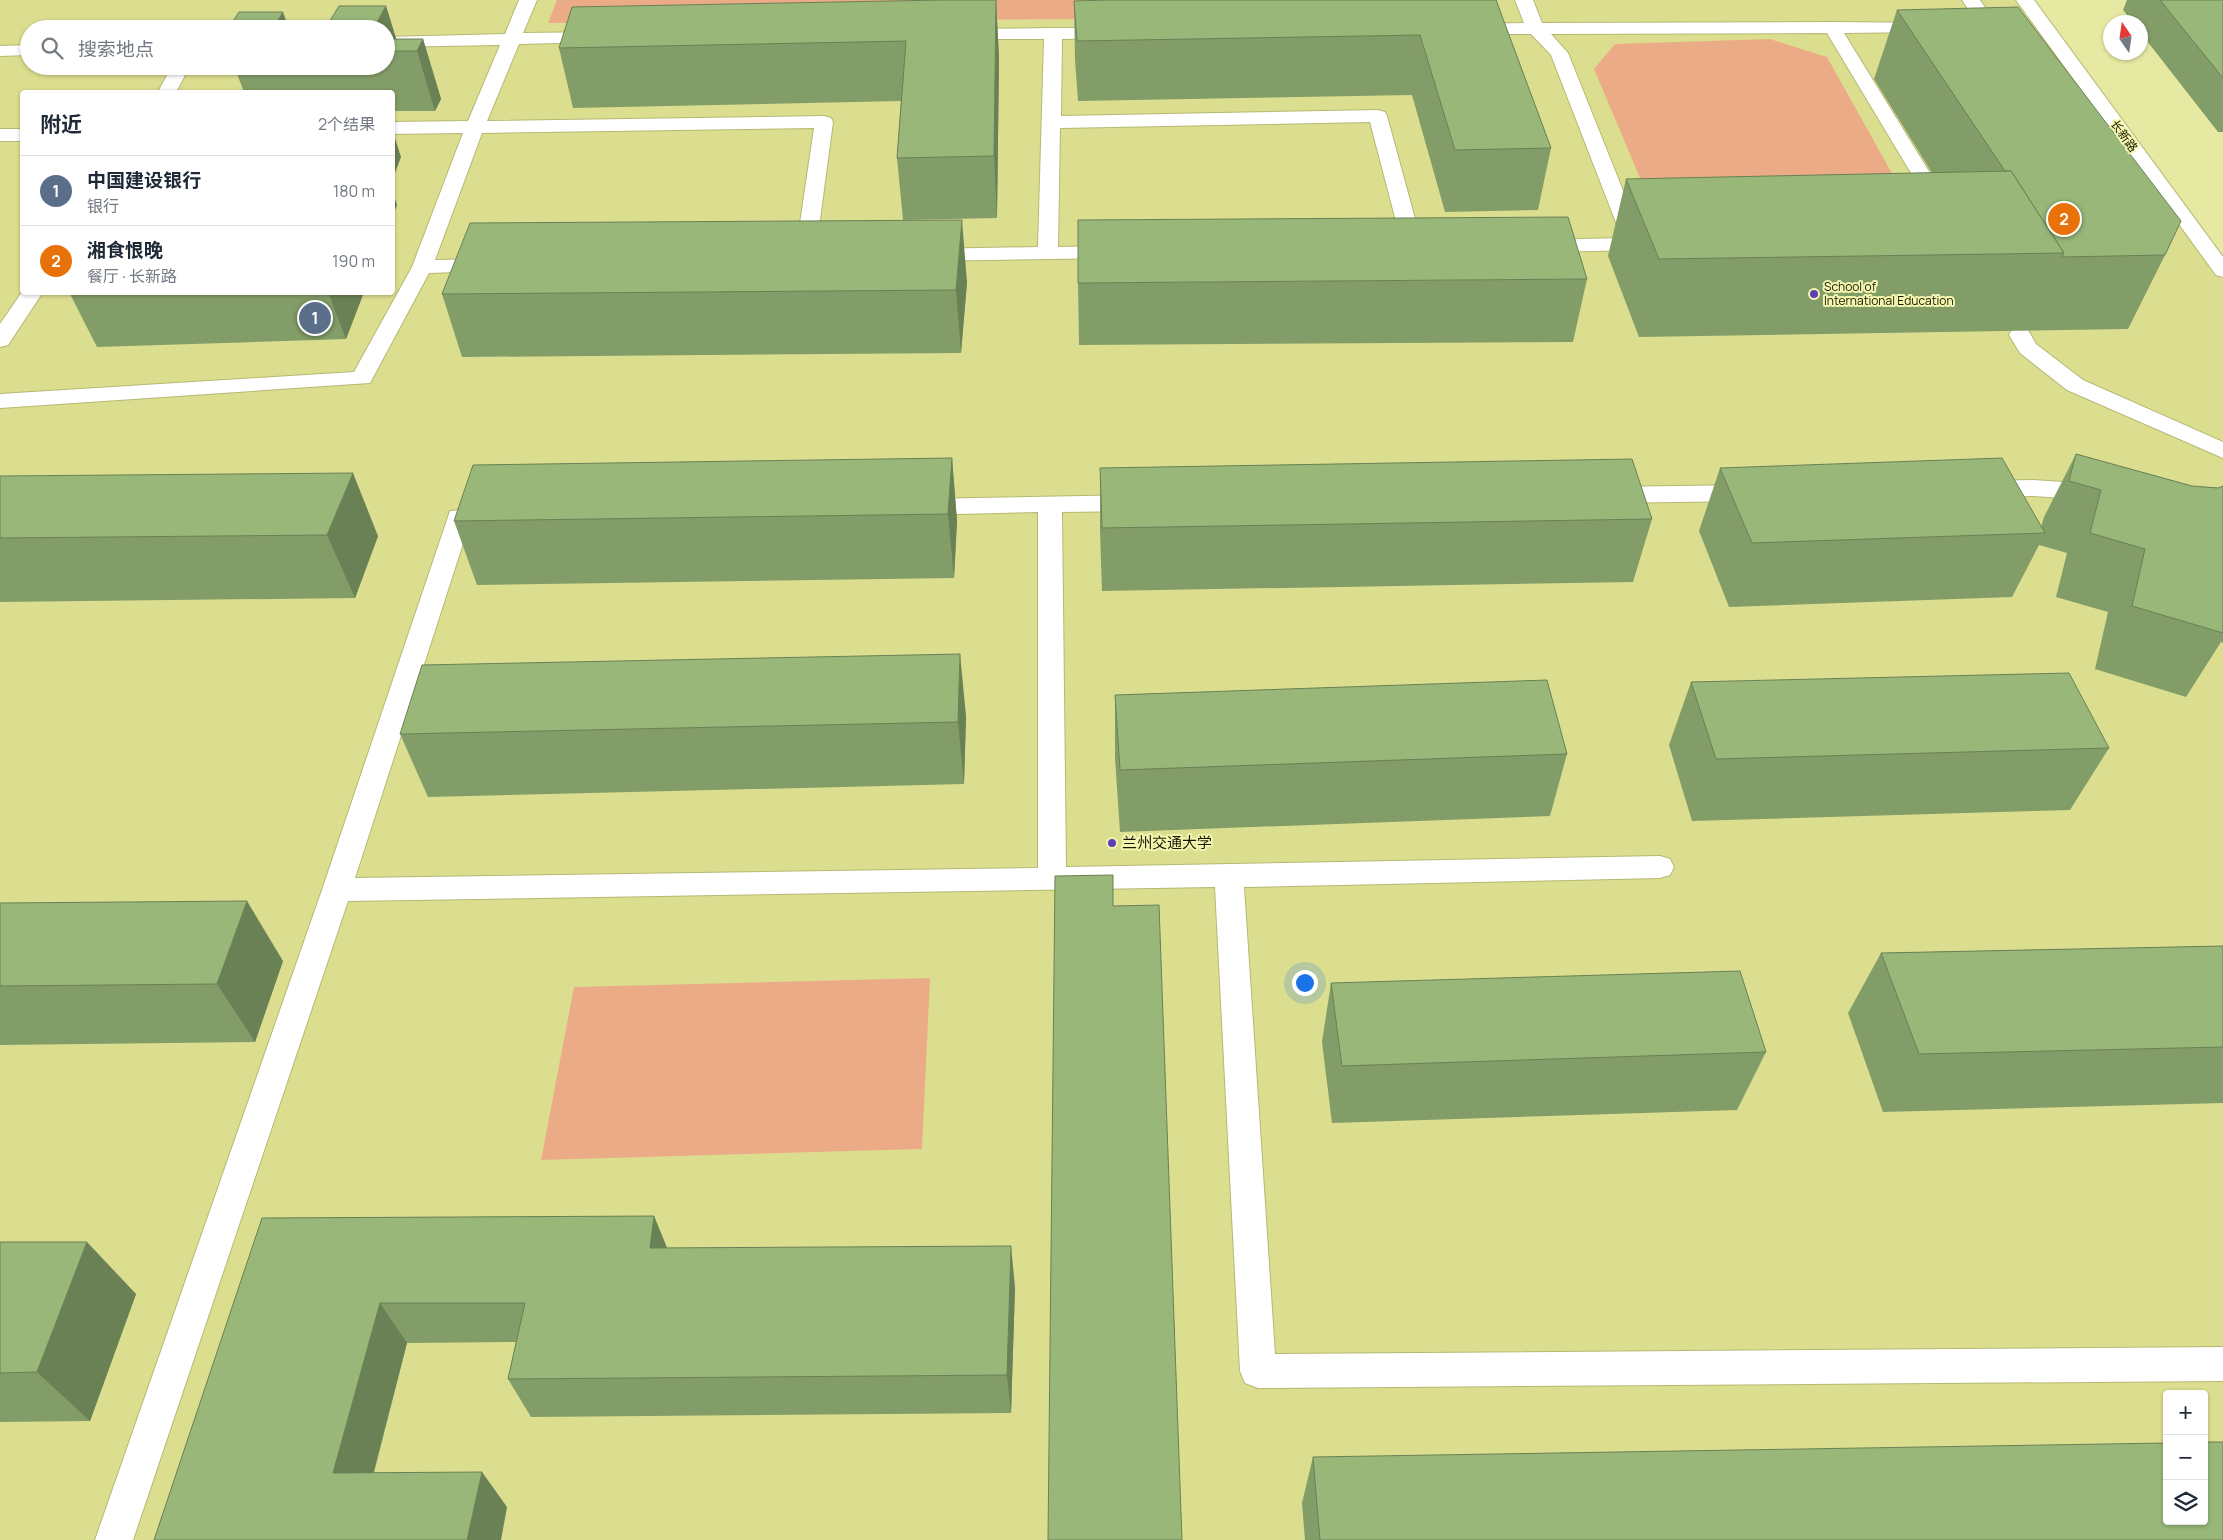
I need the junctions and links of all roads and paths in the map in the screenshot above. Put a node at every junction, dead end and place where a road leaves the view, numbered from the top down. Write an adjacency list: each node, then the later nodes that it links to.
1 (528, 0): 12 (street)
2 (1524, 0): 6 (street)
3 (1971, 0): 5 (street)
4 (2025, 0): 34 (street, 长新路)
5 (1832, 27): 6 (street); 23 (street)
6 (1535, 28): 7 (street); 24 (street)
7 (1456, 29)
8 (1132, 32): 9 (street)
9 (1053, 33): 10 (street); 18 (street)
10 (943, 34)
11 (613, 37): 12 (street)
12 (513, 38): 13 (street); 19 (street)
13 (395, 42)
14 (20, 50): 15 (street)
15 (0, 51)
16 (176, 75): 17 (street)
17 (168, 90)
18 (1051, 122): 27 (street); 29 (street)
19 (475, 127): 20 (street); 31 (street); 33 (street)
20 (395, 128)
21 (0, 135): 22 (street)
22 (20, 135)
23 (1950, 222)
24 (1635, 244): 25 (street); 26 (street)
25 (1665, 244)
26 (1519, 246)
27 (1413, 248)
28 (1137, 252): 29 (street)
29 (1048, 253): 30 (street)
30 (912, 256)
31 (805, 257)
32 (511, 265): 33 (street)
33 (422, 267): 38 (street)
34 (2223, 270)
35 (31, 295): 37 (street)
36 (2020, 335): 39 (street)
37 (0, 340)
38 (0, 401)
39 (2223, 451)
40 (1963, 490): 42 (street)
41 (1774, 492): 43 (street)
42 (2118, 493)
43 (1586, 496)
44 (1159, 502): 45 (street)
45 (1050, 504): 46 (street); 50 (street)
46 (892, 507)
47 (508, 516): 51 (street)
48 (1660, 867): 49 (street)
49 (1229, 876): 50 (street); 52 (street)
50 (1052, 879): 51 (street)
51 (337, 890): 53 (street)
52 (2223, 1364)
53 (114, 1540)

